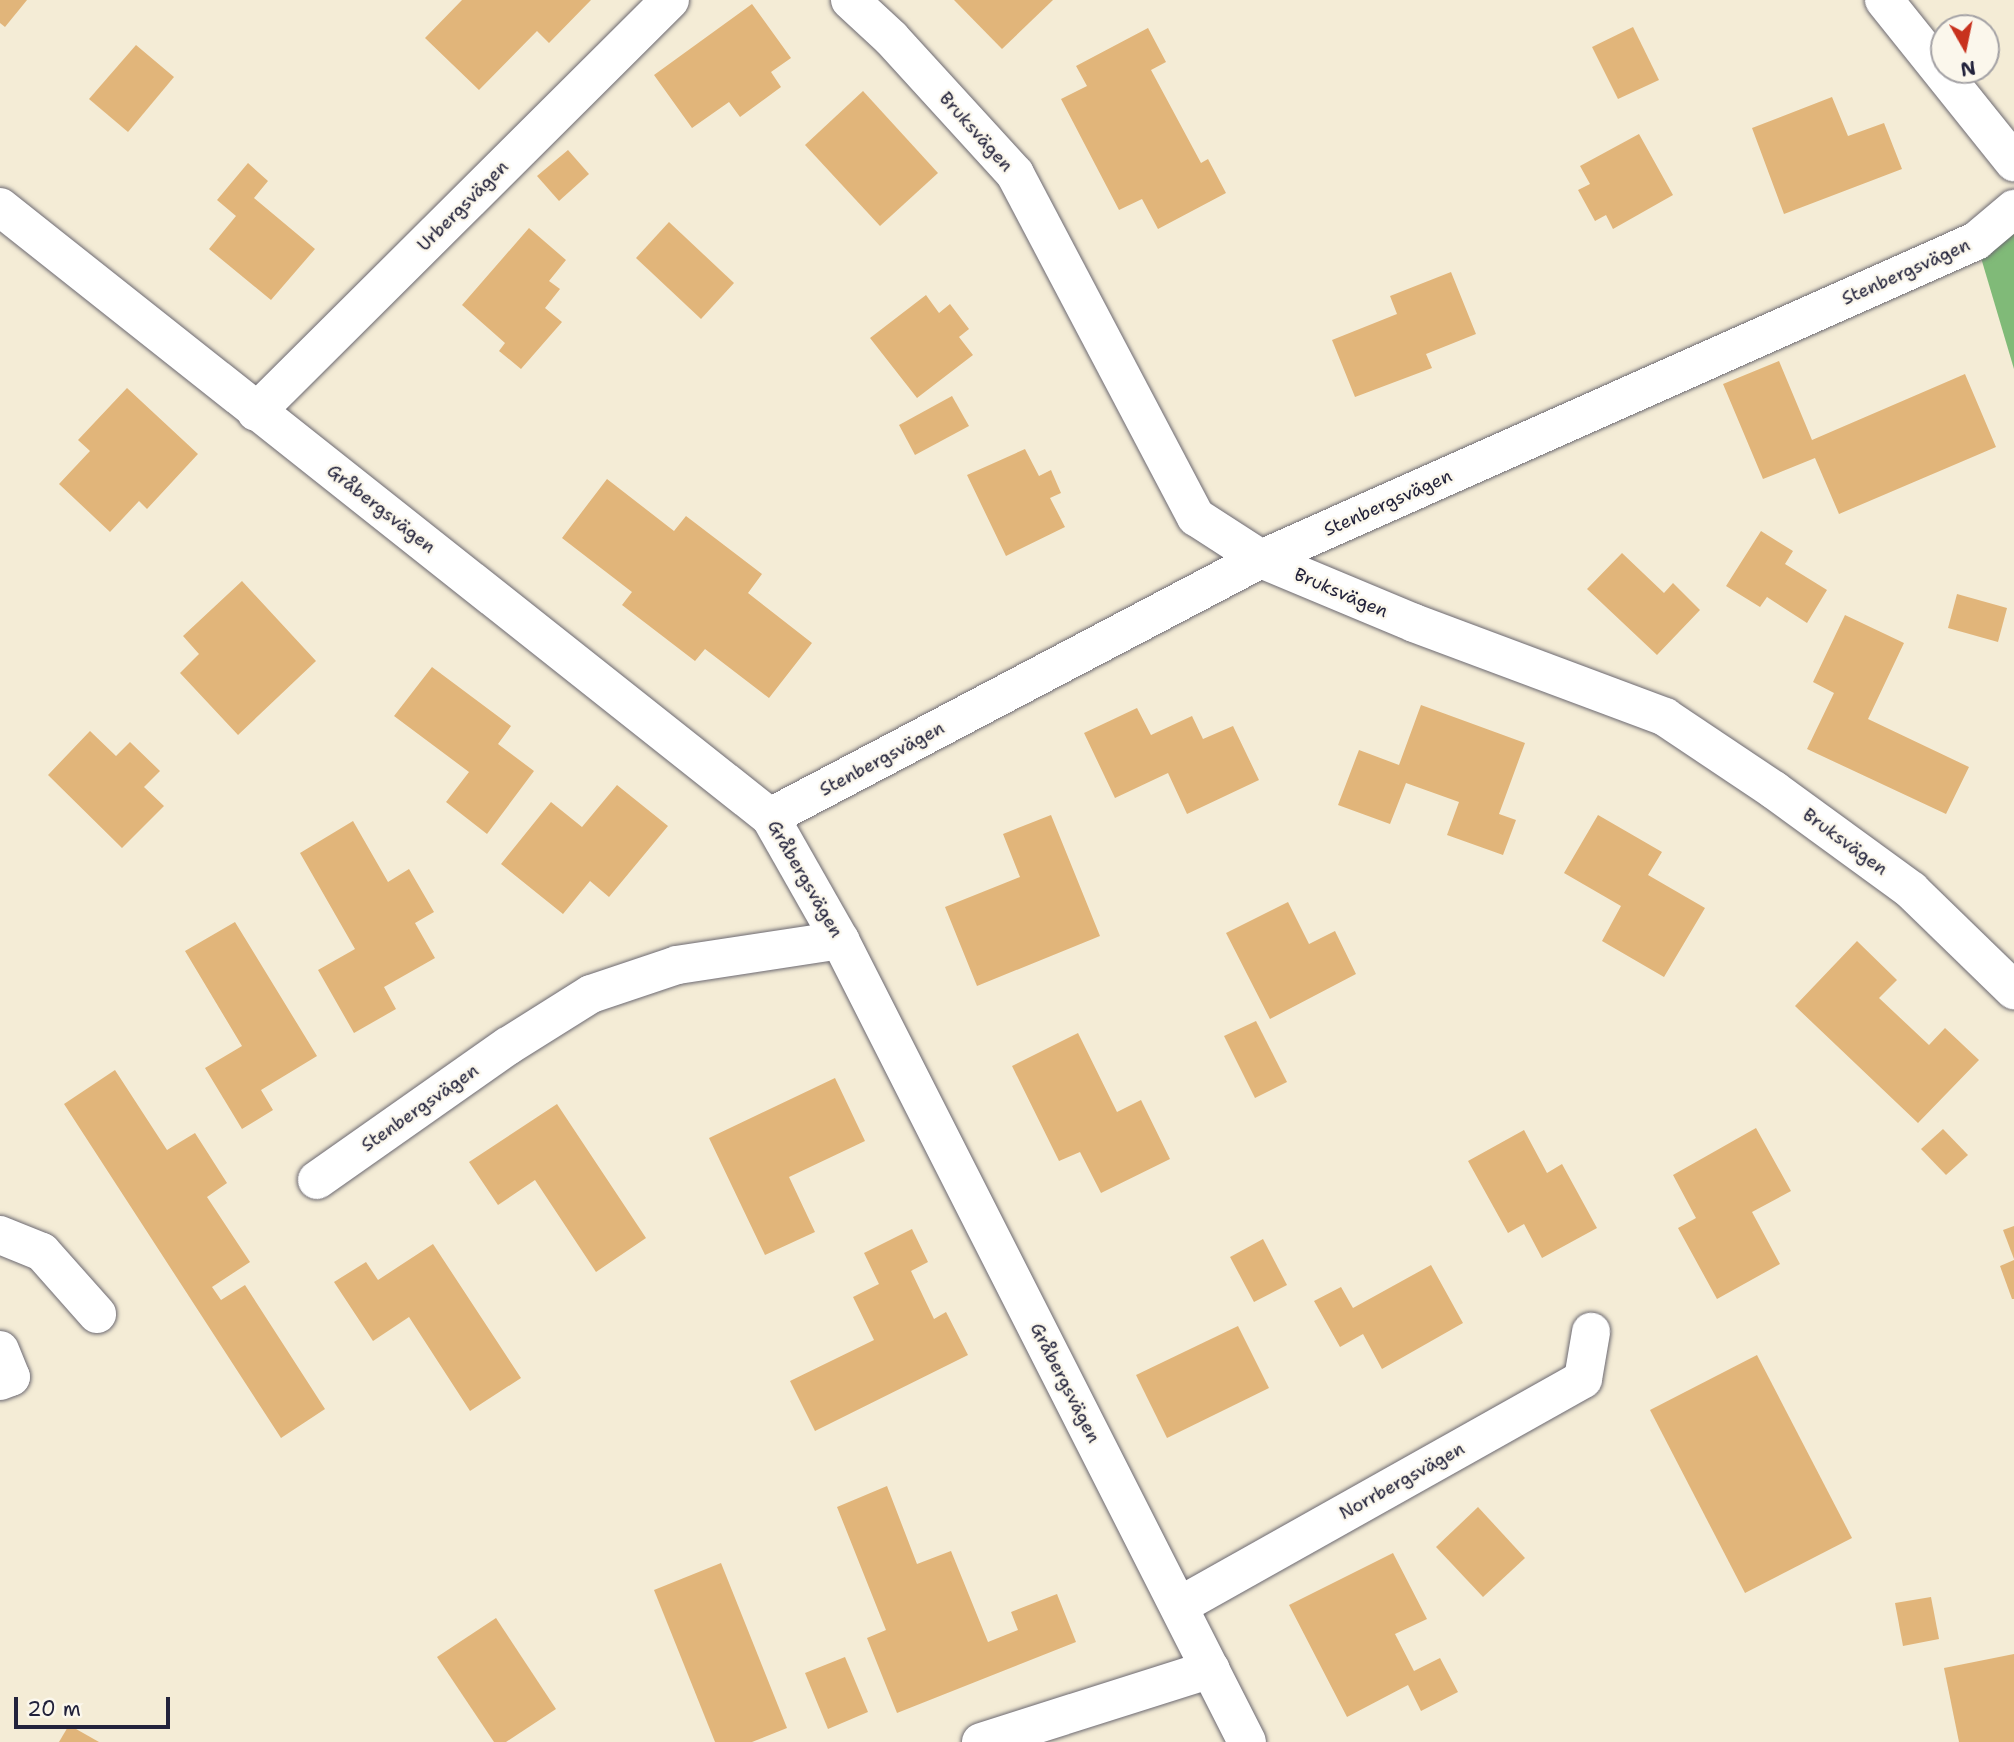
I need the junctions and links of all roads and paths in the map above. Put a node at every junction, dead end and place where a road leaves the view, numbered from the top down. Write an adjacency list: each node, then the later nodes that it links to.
1 (670, 0): 7 (street, Urbergsvägen)
2 (850, 0): 8 (street, Bruksvägen)
3 (1884, 0): 4 (street)
4 (2014, 162)
5 (0, 207): 7 (street, Gråbergsvägen)
6 (2014, 209): 8 (street, Stenbergsvägen)
7 (256, 412): 9 (street, Gråbergsvägen)
8 (1261, 559): 9 (street, Stenbergsvägen); 11 (street, Bruksvägen)
9 (771, 817): 10 (street, Gråbergsvägen)
10 (840, 940): 12 (street, Stenbergsvägen); 18 (street, Gråbergsvägen)
11 (2014, 990)
12 (317, 1180)
13 (0, 1235): 14 (street)
14 (97, 1314)
15 (1591, 1332): 18 (street, Norrbergsvägen)
16 (0, 1350): 17 (street)
17 (0, 1381)
18 (1179, 1606): 19 (street, Gråbergsvägen)
19 (1211, 1669): 20 (street); 21 (street, Gråbergsvägen)
20 (981, 1742)
21 (1247, 1742)

